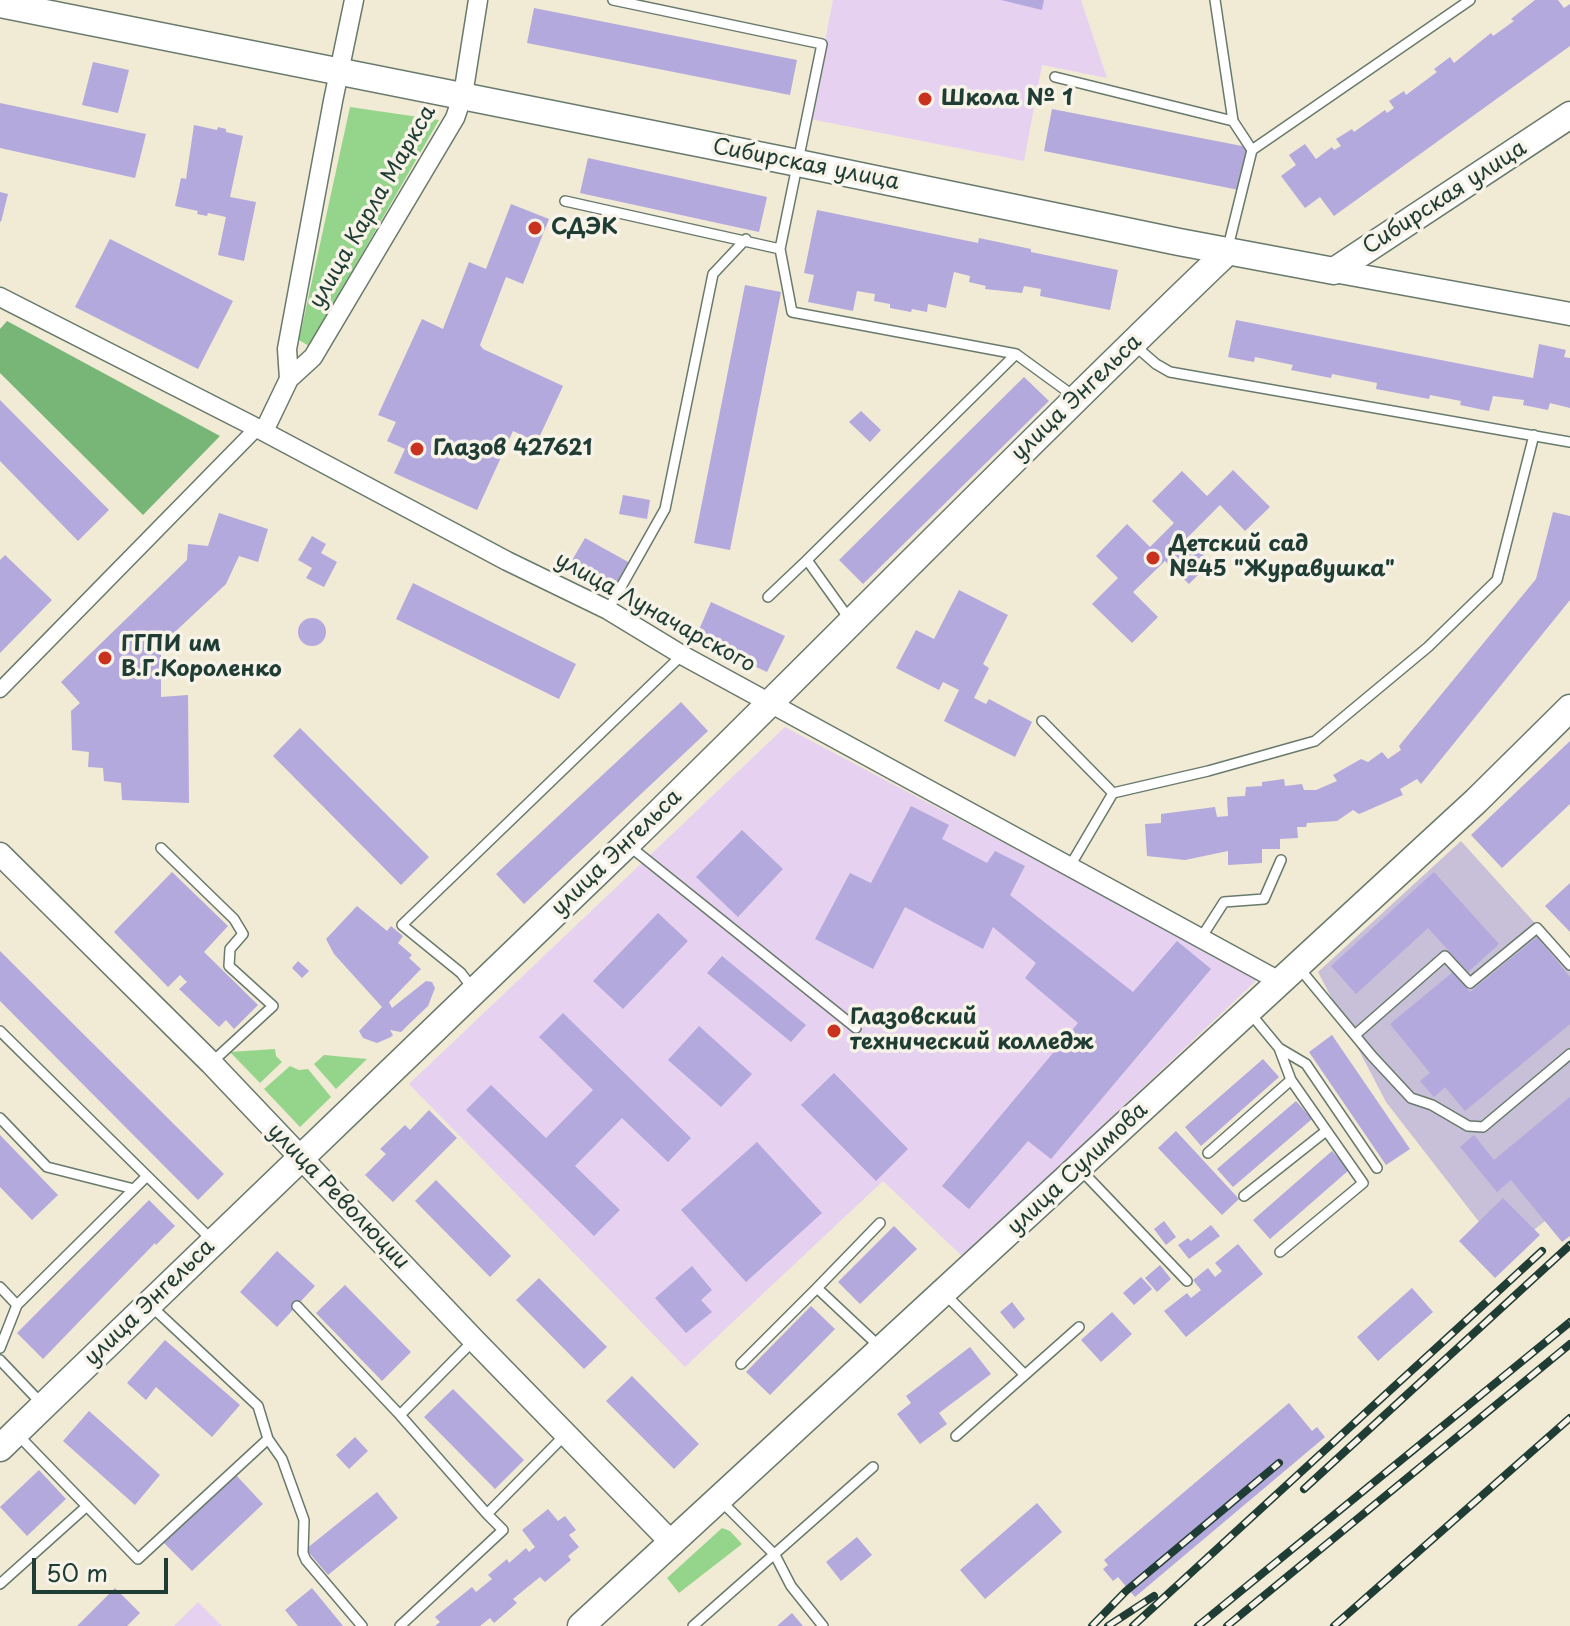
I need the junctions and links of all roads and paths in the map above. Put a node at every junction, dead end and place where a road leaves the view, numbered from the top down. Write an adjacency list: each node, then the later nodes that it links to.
1 (354, 0): 7 (street, улица Карла Маркса)
2 (478, 0): 9 (street, улица Карла Маркса)
3 (613, 0): 13 (lane)
4 (1215, 0): 11 (lane)
5 (1470, 0): 12 (lane)
6 (0, 4): 7 (main road, Сибирская улица)
7 (340, 71): 9 (main road, Сибирская улица); 23 (street, улица Карла Маркса)
8 (1055, 77): 11 (lane)
9 (463, 95): 13 (main road, Сибирская улица); 23 (street, улица Карла Маркса)
10 (1570, 115): 18 (main road, Сибирская улица)
11 (1233, 121): 12 (lane)
12 (1252, 150): 17 (lane)
13 (798, 163): 16 (lane); 17 (main road, Сибирская улица)
14 (565, 201): 15 (lane)
15 (746, 239): 16 (lane); 30 (lane)
16 (780, 249): 22 (lane)
17 (1227, 252): 18 (main road, Сибирская улица); 21 (main road, улица Энгельса)
18 (1334, 271): 20 (street)
19 (0, 297): 25 (street, улица Луначарского)
20 (1570, 314)
21 (1133, 343): 24 (main road, улица Энгельса); 26 (lane)
22 (1016, 354): 24 (lane); 28 (lane)
23 (289, 379): 25 (street, улица Карла Маркса)
24 (1076, 398): 31 (main road, улица Энгельса)
25 (261, 430): 30 (street, улица Луначарского); 33 (street, улица Карла Маркса)
26 (1534, 435): 27 (lane); 37 (lane)
27 (1570, 442)
28 (807, 560): 29 (lane); 31 (lane)
29 (768, 597)
30 (608, 610): 32 (street, улица Луначарского)
31 (851, 622): 34 (main road, улица Энгельса)
32 (682, 655): 34 (street, улица Луначарского); 46 (lane)
33 (0, 690)
34 (770, 703): 38 (main road, улица Энгельса); 42 (street, улица Луначарского)
35 (1570, 709): 45 (main road, улица Сулимова)
36 (1042, 721): 37 (lane)
37 (1113, 793): 42 (lane)
38 (626, 844): 46 (main road, улица Энгельса); 48 (lane)
39 (161, 848): 53 (lane)
40 (0, 854): 53 (street, улица Революции)
41 (1281, 860): 43 (lane)
42 (1070, 866): 43 (street, улица Луначарского)
43 (1201, 938): 45 (street, улица Луначарского)
44 (1570, 965): 50 (lane)
45 (1289, 974): 47 (main road, улица Сулимова); 50 (lane)
46 (475, 991): 58 (main road, улица Энгельса)
47 (1248, 1012): 51 (lane); 59 (main road, улица Сулимова)
48 (856, 1028)
49 (0, 1031): 61 (lane)
50 (1355, 1035): 52 (lane)
51 (1279, 1048): 54 (lane); 60 (lane)
52 (1570, 1054)
53 (211, 1063): 58 (street, улица Революции)
54 (1291, 1080): 56 (lane); 57 (lane)
55 (0, 1118): 62 (lane)
56 (1326, 1131): 63 (lane); 66 (lane)
57 (1208, 1153)
58 (302, 1158): 65 (main road, улица Энгельса); 75 (street, улица Революции)
59 (1079, 1168): 67 (lane); 70 (main road, улица Сулимова)
60 (1377, 1168)
61 (146, 1177): 62 (lane); 65 (lane)
62 (134, 1189): 72 (lane)
63 (1244, 1196)
64 (880, 1223): 69 (lane)
65 (213, 1241): 71 (main road, улица Энгельса)
66 (1280, 1252)
67 (1187, 1281)
68 (0, 1287): 72 (lane)
69 (817, 1288): 77 (lane); 79 (lane)
70 (944, 1293): 77 (main road, улица Сулимова); 80 (lane)
71 (149, 1304): 81 (main road, улица Энгельса); 85 (lane)
72 (17, 1305): 76 (lane)
73 (297, 1306): 82 (lane)
74 (1079, 1327): 80 (lane)
75 (474, 1340): 82 (lane); 83 (street, улица Революции)
76 (0, 1348)
77 (883, 1350): 88 (main road, улица Сулимова)
78 (0, 1360): 81 (lane)
79 (741, 1364)
80 (1024, 1374): 84 (lane)
81 (44, 1406): 86 (main road, улица Энгельса)
82 (400, 1415): 90 (lane)
83 (567, 1433): 90 (lane); 91 (street, улица Революции)
84 (956, 1436)
85 (268, 1439): 89 (lane); 94 (lane)
86 (8, 1440): 89 (lane)
87 (873, 1467): 92 (lane)
88 (720, 1500): 91 (main road, улица Сулимова); 92 (lane)
89 (87, 1506): 93 (lane)
90 (487, 1514): 95 (lane)
91 (673, 1544): 96 (main road, улица Сулимова)
92 (775, 1555): 97 (lane); 98 (lane)
93 (0, 1584)
94 (362, 1626)
95 (400, 1626)
96 (581, 1626)
97 (693, 1626)
98 (823, 1626)

